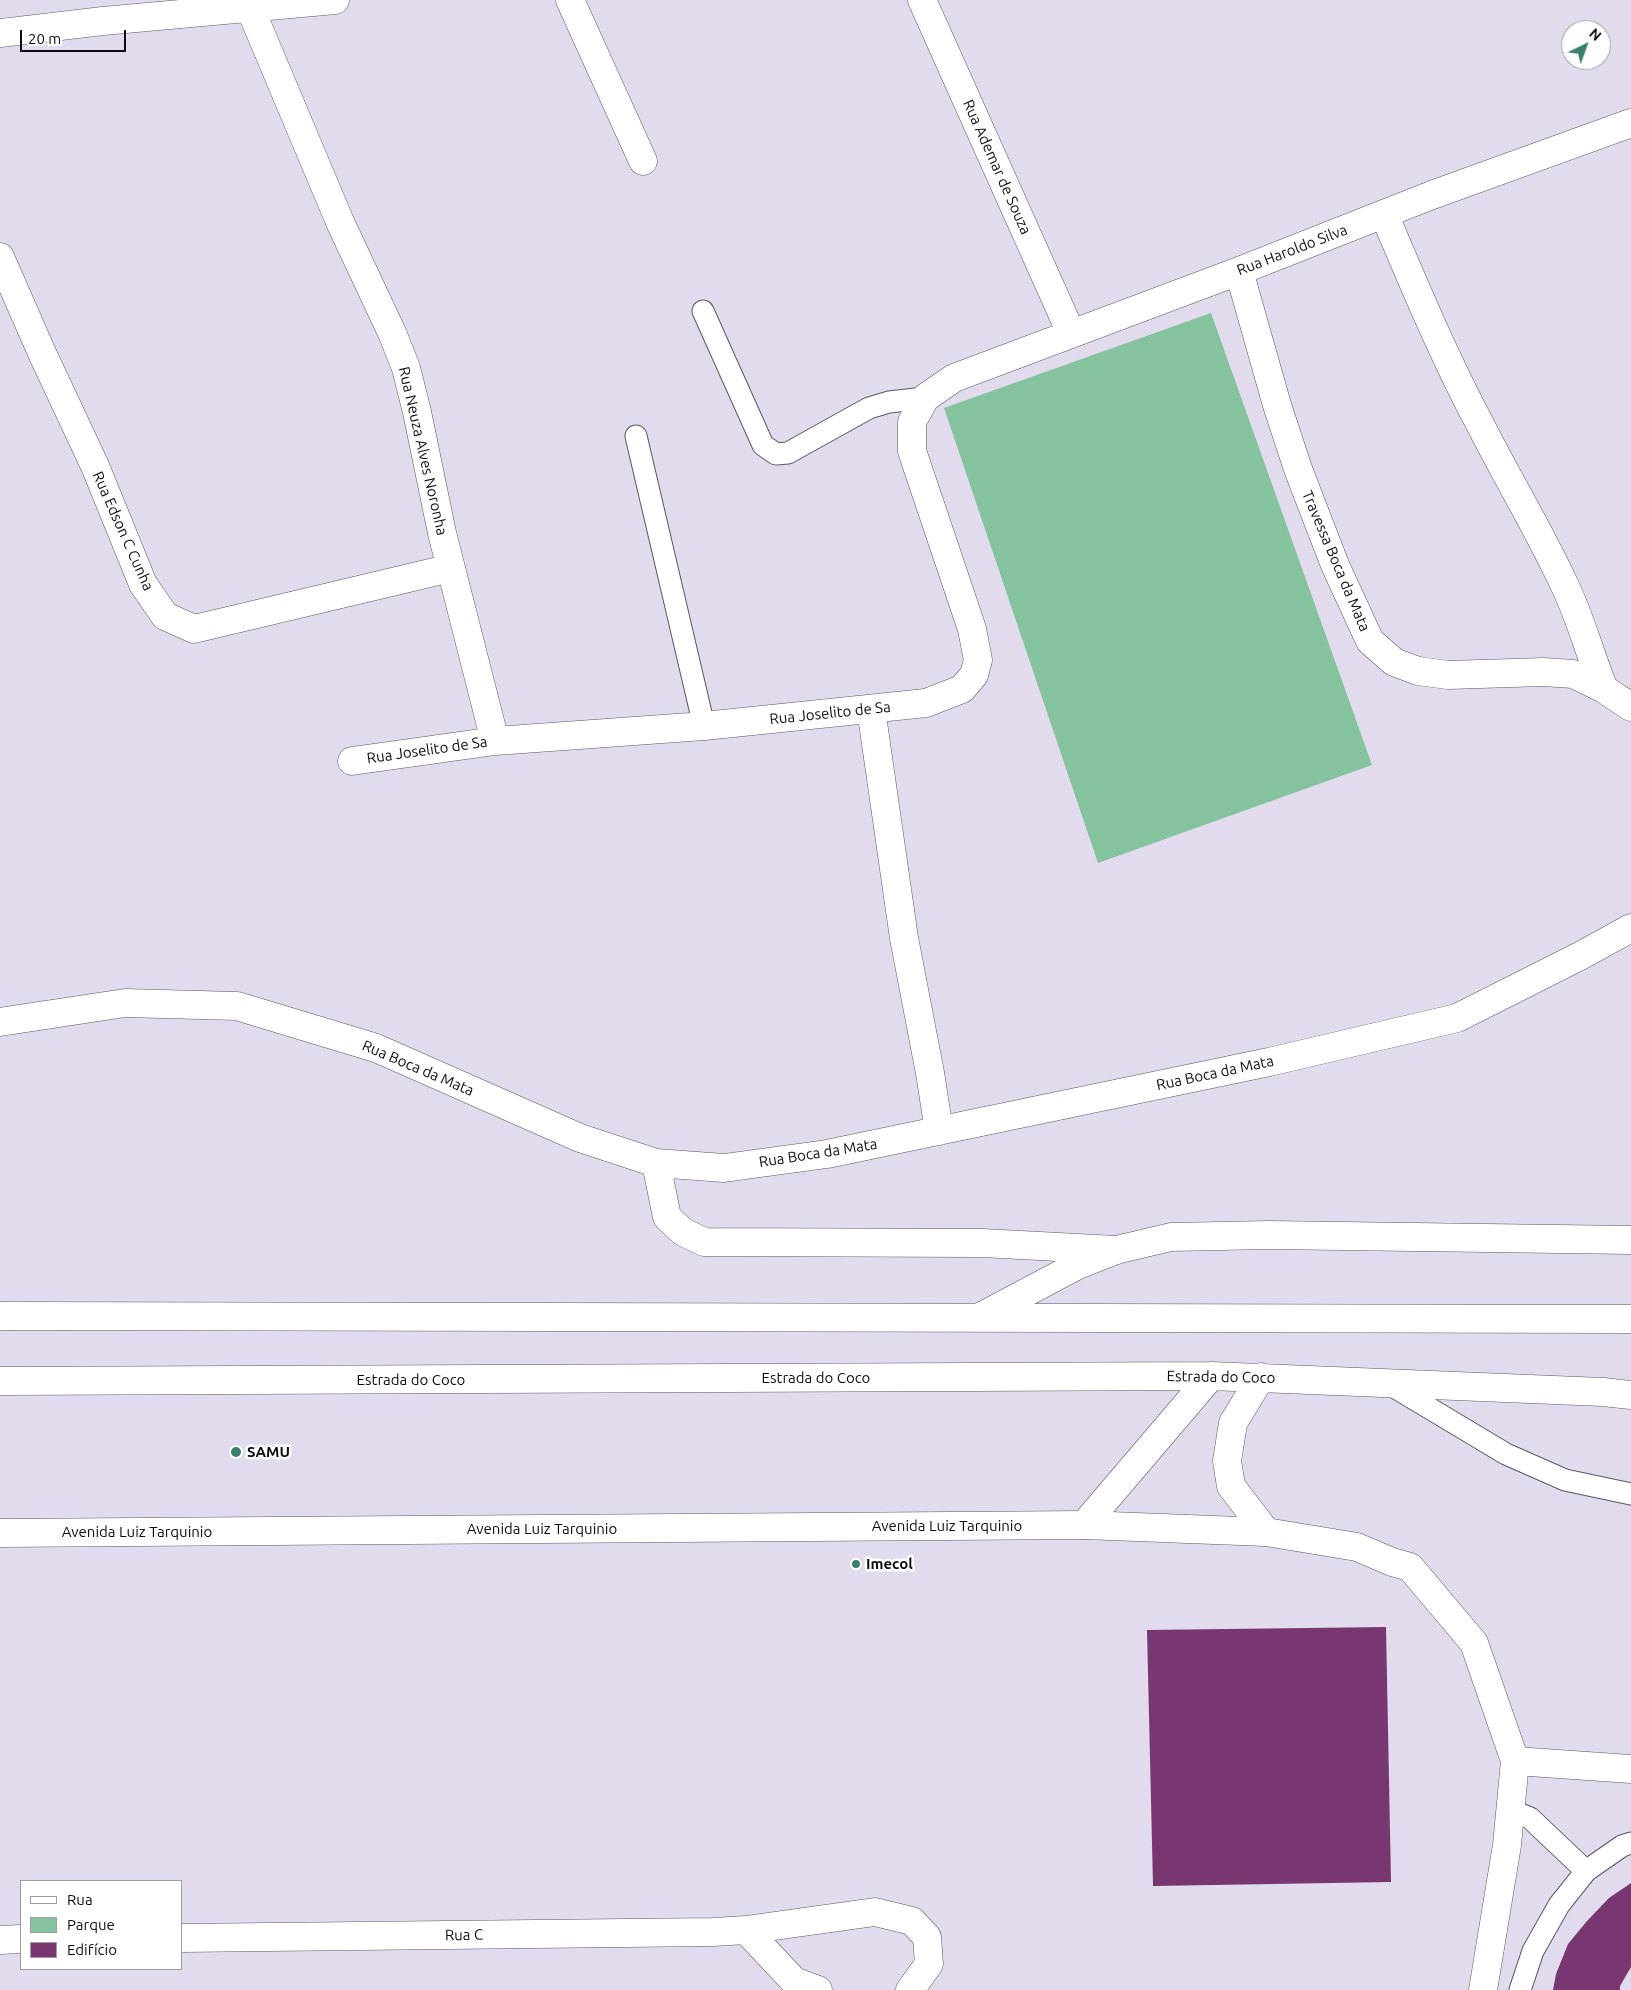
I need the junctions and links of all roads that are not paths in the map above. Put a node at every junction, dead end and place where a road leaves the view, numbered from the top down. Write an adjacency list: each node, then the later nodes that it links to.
1 (335, 0): 4 (main road)
2 (570, 0): 7 (main road)
3 (922, 0): 12 (main road, Rua Ademar de Souza)
4 (250, 8): 5 (main road); 16 (main road, Rua Neuza Alves Noronha)
5 (0, 33)
6 (1631, 123): 8 (main road, Rua Haroldo Silva)
7 (643, 161)
8 (1384, 214): 10 (main road, Rua Haroldo Silva); 17 (main road)
9 (0, 257): 16 (main road, Rua Edson C Cunha)
10 (1239, 271): 12 (main road, Rua Haroldo Silva); 17 (main road, Travessa Boca da Mata)
11 (703, 311): 14 (lane)
12 (1071, 333): 13 (main road, Rua Haroldo Silva)
13 (954, 378): 14 (main road, Rua Joselito de Sa)
14 (925, 398): 19 (main road, Rua Joselito de Sa)
15 (636, 436): 20 (lane)
16 (451, 568): 21 (main road, Rua Neuza Alves Noronha)
17 (1604, 689): 18 (main road, Travessa Boca da Mata)
18 (1631, 707)
19 (872, 709): 20 (main road, Rua Joselito de Sa); 25 (main road)
20 (704, 726): 21 (main road, Rua Joselito de Sa)
21 (495, 741): 22 (main road, Rua Joselito de Sa)
22 (352, 761)
23 (1631, 928): 25 (main road, Rua Boca da Mata)
24 (1, 1020): 26 (main road, Rua Boca da Mata)
25 (939, 1131): 26 (main road, Rua Boca da Mata)
26 (656, 1163): 28 (main road)
27 (1631, 1240): 28 (main road)
28 (1116, 1250): 30 (main road)
29 (0, 1316): 30 (main road)
30 (978, 1318): 31 (main road)
31 (1631, 1319)
32 (1211, 1376): 33 (main road, Estrada do Coco); 34 (main road, Estrada do Coco); 38 (main road)
33 (1261, 1377): 35 (main road, Estrada do Coco); 39 (main road)
34 (0, 1382)
35 (1387, 1382): 36 (main road, Estrada do Coco); 37 (lane)
36 (1631, 1395)
37 (1631, 1494)
38 (1084, 1525): 39 (main road, Avenida Luiz Tarquinio); 40 (main road, Avenida Luiz Tarquinio)
39 (1266, 1532): 41 (main road, Avenida Luiz Tarquinio)
40 (0, 1533)
41 (1515, 1761): 42 (main road); 43 (main road)
42 (1631, 1770)
43 (1510, 1810): 45 (lane); 52 (main road)
44 (1631, 1843): 45 (lane)
45 (1586, 1871): 53 (lane)
46 (746, 1930): 47 (main road, Rua C); 50 (main road); 51 (main road, Rua C)
47 (182, 1938)
48 (20, 1939): 49 (main road)
49 (0, 1940)
50 (818, 1990)
51 (910, 1990)
52 (1483, 1990)
53 (1520, 1990)

